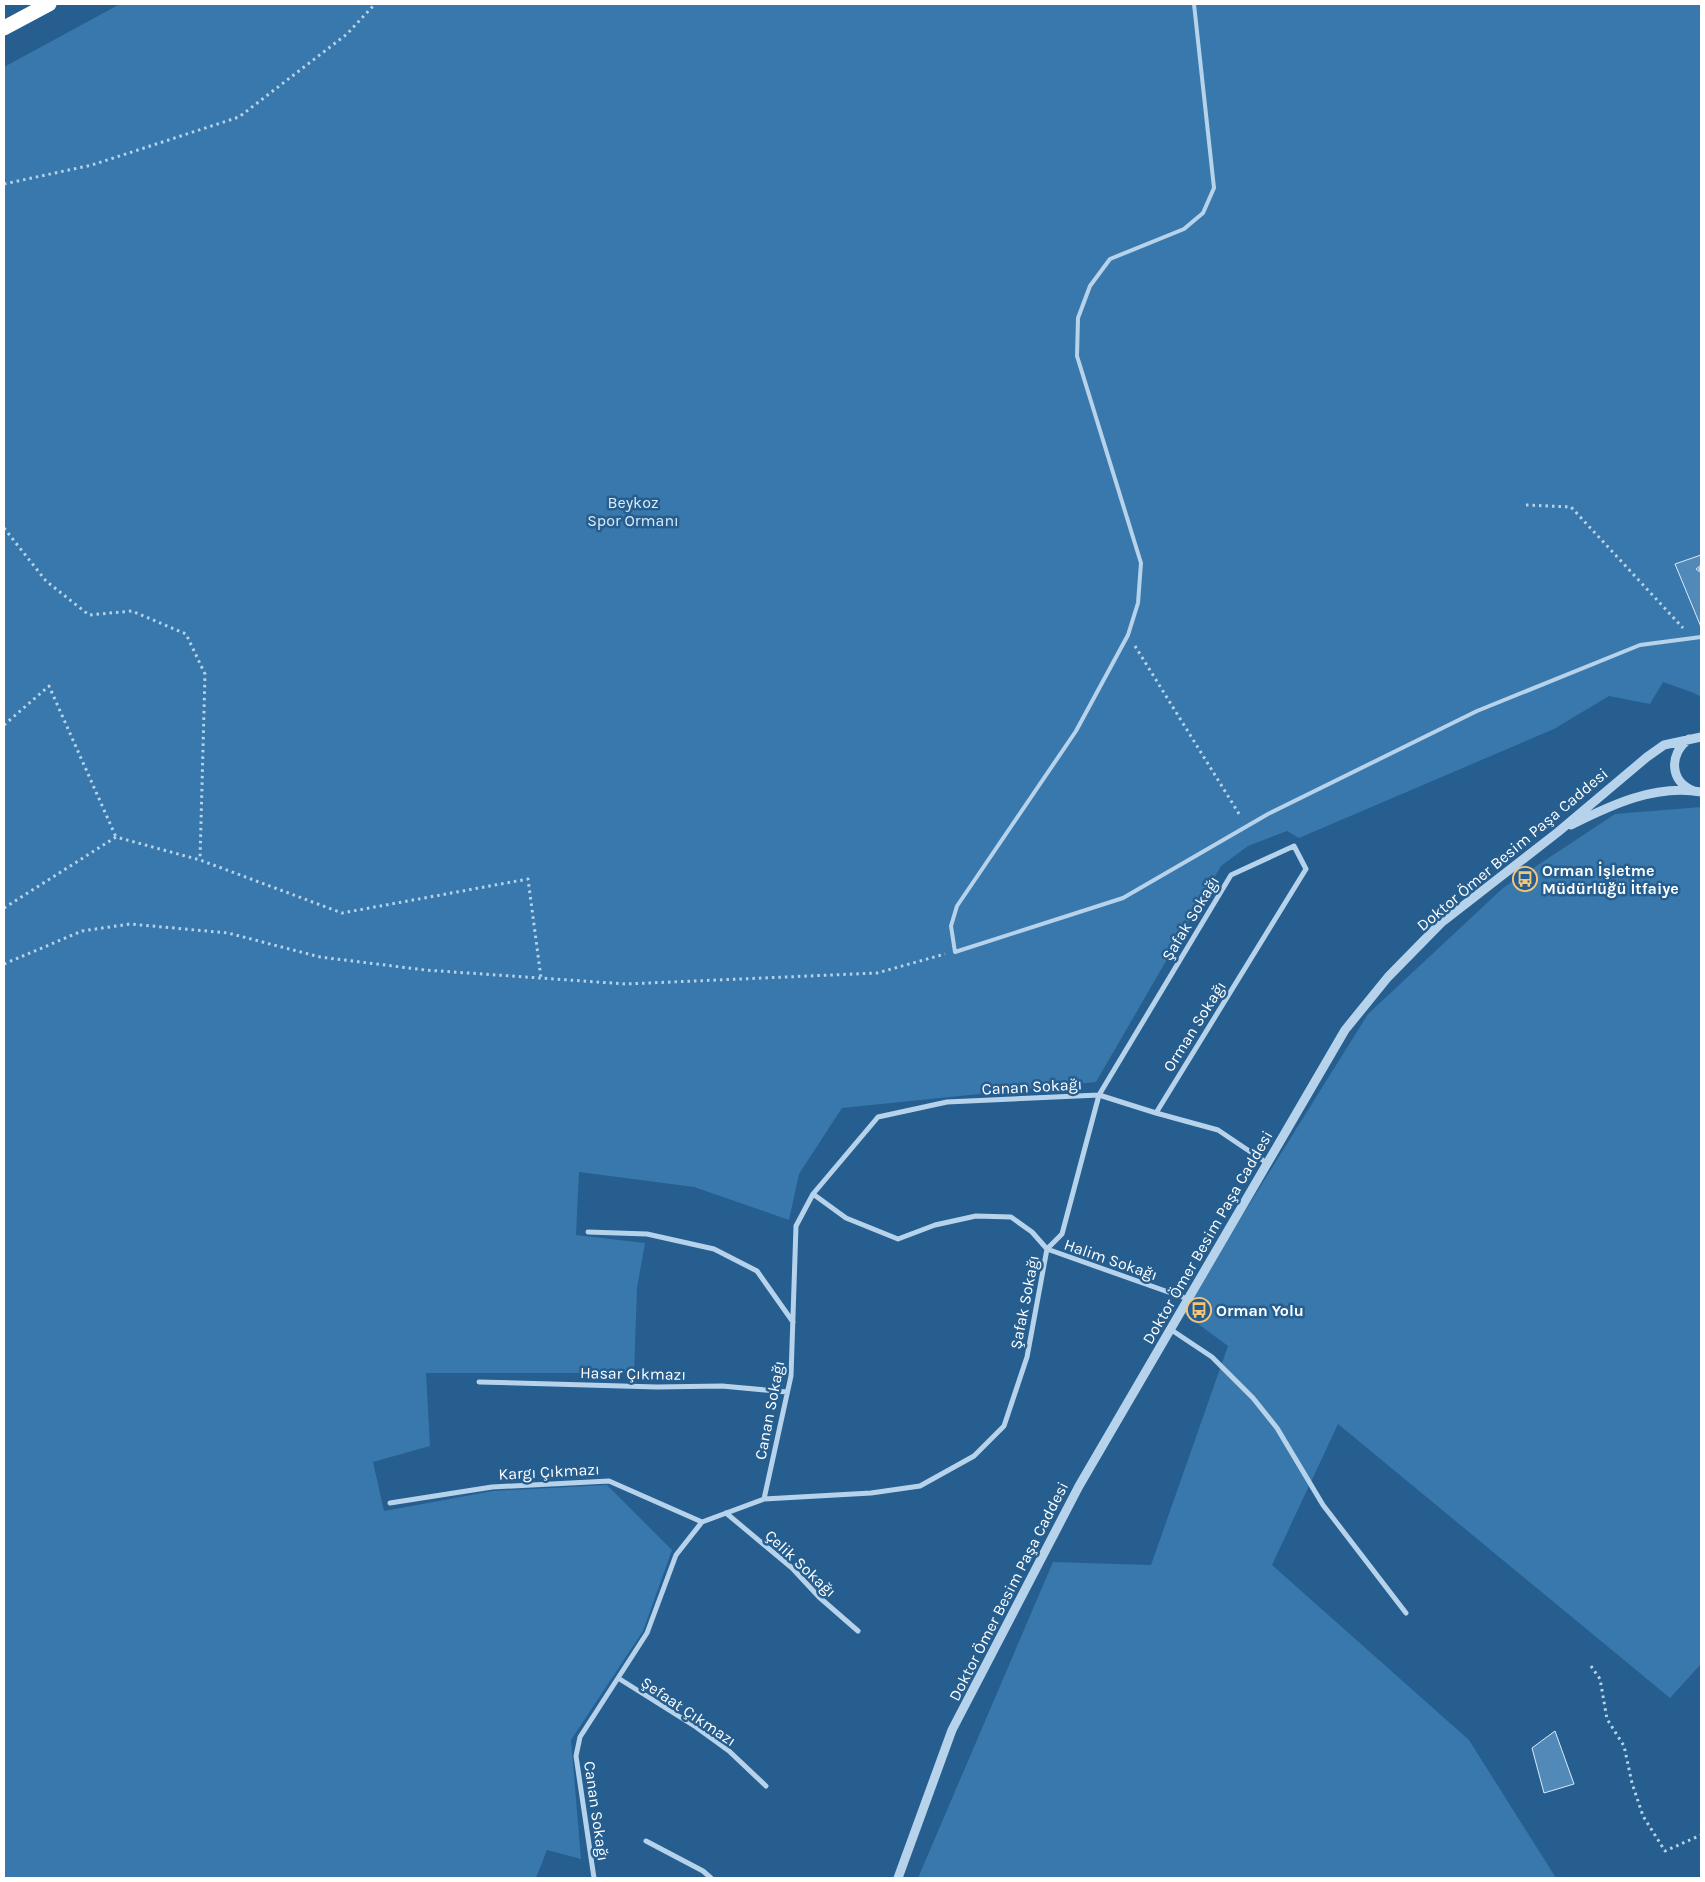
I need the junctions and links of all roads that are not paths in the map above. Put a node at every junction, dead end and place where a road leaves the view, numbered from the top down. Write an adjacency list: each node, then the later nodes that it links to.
1 (49, 4): 3 (highway)
2 (1194, 4): 4 (lane)
3 (4, 28)
4 (1701, 637)
5 (1699, 737): 6 (street, Doktor Ömer Besim Paşa Caddesi); 7 (street, Doktor Ömer Besim Paşa Caddesi)
6 (1700, 792): 7 (street)
7 (1558, 832): 11 (street, Doktor Ömer Besim Paşa Caddesi)
8 (1231, 875): 9 (street, Şafak Sokağı); 10 (street, Orman Sokağı)
9 (1098, 1095): 10 (street, Canan Sokağı); 12 (street, Canan Sokağı); 14 (street, Şafak Sokağı)
10 (1156, 1112): 11 (street)
11 (1267, 1163): 15 (street, Doktor Ömer Besim Paşa Caddesi)
12 (813, 1194): 14 (street, Halim Sokağı); 16 (street, Canan Sokağı)
13 (588, 1232): 16 (street)
14 (1047, 1249): 15 (street, Halim Sokağı); 20 (street, Şafak Sokağı)
15 (1188, 1299): 17 (street, Doktor Ömer Besim Paşa Caddesi)
16 (793, 1323): 19 (street, Canan Sokağı)
17 (1170, 1329): 24 (street); 31 (street, Doktor Ömer Besim Paşa Caddesi)
18 (479, 1382): 19 (street, Hasar Çıkmazı)
19 (787, 1392): 20 (street, Canan Sokağı)
20 (764, 1499): 22 (street)
21 (390, 1503): 23 (street, Kargı Çıkmazı)
22 (726, 1513): 23 (street); 25 (street, Çelik Sokağı)
23 (702, 1522): 26 (street, Canan Sokağı)
24 (1406, 1613)
25 (858, 1631)
26 (618, 1678): 27 (street, Şefaat Çıkmazı); 29 (street, Canan Sokağı)
27 (766, 1786)
28 (646, 1841): 30 (street)
29 (594, 1878)
30 (711, 1878)
31 (898, 1878)

